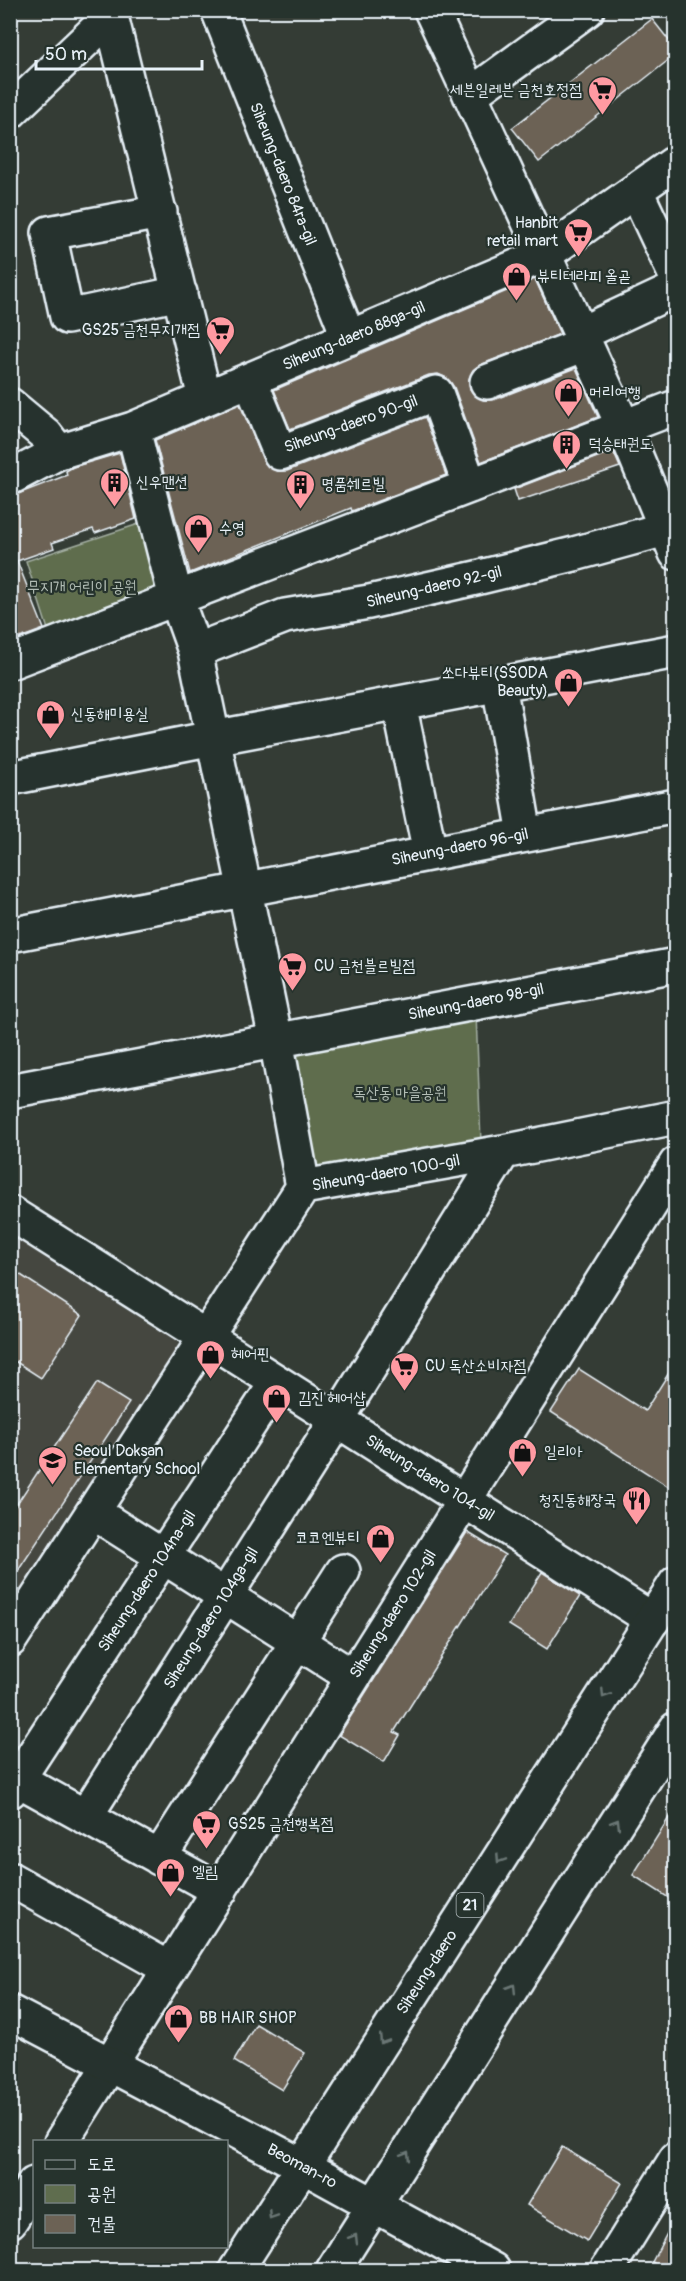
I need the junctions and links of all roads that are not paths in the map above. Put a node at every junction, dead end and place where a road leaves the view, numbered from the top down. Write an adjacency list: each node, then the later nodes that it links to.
1 (218, 10): 14 (street, Siheung-daero 84ra-gil)
2 (431, 10): 5 (street)
3 (587, 10): 5 (street)
4 (112, 13): 6 (street); 9 (street)
5 (470, 96): 10 (street)
6 (10, 112)
7 (675, 162): 8 (street, Siheung-daero 88ga-gil)
8 (636, 191): 10 (street, Siheung-daero 88ga-gil); 11 (street)
9 (159, 212): 13 (street); 13 (street)
10 (544, 255): 14 (street, Siheung-daero 88ga-gil); 15 (street)
11 (675, 276)
12 (675, 289): 15 (street)
13 (180, 293): 18 (street)
14 (349, 338): 16 (street, Siheung-daero 88ga-gil)
15 (583, 339): 17 (street); 21 (street)
16 (250, 380): 18 (street, Siheung-daero 88ga-gil); 25 (street, Siheung-daero 90-gil)
17 (487, 382)
18 (205, 398): 22 (street, Siheung-daero 88ga-gil)
19 (10, 405): 23 (street)
20 (675, 407): 21 (street)
21 (623, 427): 25 (street); 26 (street)
22 (133, 429): 23 (street, Siheung-daero 88ga-gil); 27 (street)
23 (59, 452): 24 (street, Siheung-daero 88ga-gil)
24 (10, 478)
25 (470, 486): 27 (street)
26 (672, 536): 28 (street, Siheung-daero 92-gil)
27 (176, 598): 28 (street); 30 (street)
28 (195, 651): 33 (street)
29 (675, 651): 31 (street)
30 (10, 662)
31 (499, 684): 32 (street); 36 (street)
32 (399, 703): 33 (street); 37 (street)
33 (213, 738): 34 (street); 38 (street)
34 (10, 778)
35 (675, 806): 36 (street, Siheung-daero 96-gil)
36 (525, 834): 37 (street, Siheung-daero 96-gil)
37 (430, 853): 38 (street, Siheung-daero 96-gil)
38 (244, 889): 39 (street, Siheung-daero 96-gil); 41 (street)
39 (10, 935)
40 (675, 965): 41 (street, Siheung-daero 98-gil)
41 (276, 1040): 42 (street, Siheung-daero 98-gil); 46 (street)
42 (10, 1090)
43 (675, 1117): 44 (street, Siheung-daero 100-gil)
44 (503, 1152): 46 (street, Siheung-daero 100-gil); 50 (street)
45 (675, 1164): 51 (street, Siheung-daero 102-gil)
46 (303, 1187): 48 (street, Siheung-daero 100-gil)
47 (10, 1213): 48 (street, Siheung-daero 104-gil)
48 (206, 1337): 49 (street, Siheung-daero 104-gil); 52 (street)
49 (277, 1382): 50 (street, Siheung-daero 104-gil); 53 (street, Siheung-daero 104na-gil)
50 (337, 1420): 51 (street, Siheung-daero 104-gil); 56 (street, Siheung-daero 104ga-gil)
51 (464, 1500): 57 (street, Siheung-daero 104-gil); 60 (street, Siheung-daero 102-gil)
52 (93, 1512): 53 (street); 58 (street)
53 (163, 1556): 56 (street); 62 (street, Siheung-daero 104na-gil)
54 (343, 1571): 59 (street)
55 (675, 1583): 57 (street, Siheung-daero / 21)
56 (225, 1596): 59 (street); 63 (street, Siheung-daero 104ga-gil)
57 (653, 1620): 72 (street, Siheung-daero / 21, one-way to 72)
58 (10, 1640)
59 (297, 1642): 60 (street); 64 (street)
60 (353, 1677): 66 (street, Siheung-daero 102-gil)
61 (670, 1748): 74 (street, one-way to 61)
62 (13, 1782): 63 (street)
63 (85, 1816): 64 (street)
64 (159, 1858): 66 (street)
65 (10, 1879): 67 (street)
66 (220, 1891): 67 (street, Siheung-daero 102-gil)
67 (170, 1969): 69 (street, Siheung-daero 102-gil)
68 (10, 2012): 69 (street, Beoman-ro)
69 (110, 2065): 70 (street); 72 (street, Beoman-ro)
70 (62, 2140)
71 (675, 2159): 79 (street)
72 (303, 2166): 74 (street, Beoman-ro); 76 (street, Siheung-daero / 21, one-way to 76)
73 (33, 2186): 75 (street)
74 (374, 2205): 77 (street, one-way to 74); 78 (street, Beoman-ro)
75 (10, 2221)
76 (236, 2271)
77 (333, 2271)
78 (493, 2271)
79 (607, 2271)

